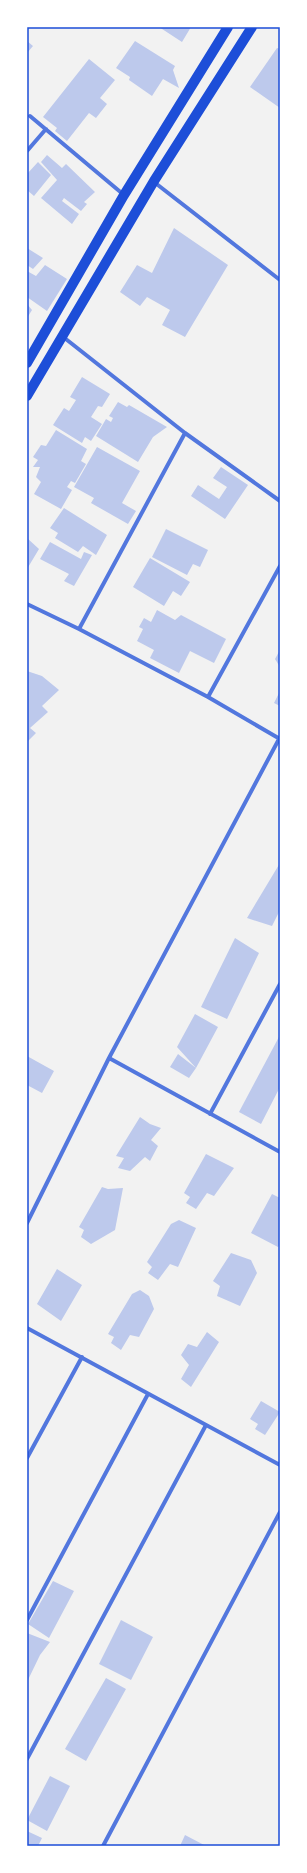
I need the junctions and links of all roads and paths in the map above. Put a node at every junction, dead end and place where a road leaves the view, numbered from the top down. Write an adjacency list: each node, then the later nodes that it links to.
1 (228, 27): 7 (main road)
2 (252, 27): 6 (main road)
3 (30, 116): 4 (street)
4 (46, 129): 5 (street); 7 (street)
5 (27, 151)
6 (154, 181): 8 (street); 9 (main road)
7 (124, 195): 10 (main road)
8 (280, 280)
9 (62, 336): 11 (main road); 12 (street)
10 (27, 363)
11 (27, 396)
12 (185, 433): 13 (street); 16 (street)
13 (280, 501)
14 (280, 566): 17 (street)
15 (27, 604): 16 (street)
16 (79, 629): 17 (street)
17 (208, 697): 18 (street)
18 (280, 739): 20 (street)
19 (280, 984): 21 (street)
20 (109, 1058): 21 (street); 23 (street)
21 (210, 1114): 22 (street)
22 (280, 1152)
23 (27, 1223)
24 (27, 1328): 25 (street)
25 (82, 1358): 26 (street); 28 (street)
26 (148, 1394): 27 (street); 31 (street)
27 (206, 1425): 29 (street); 32 (street)
28 (27, 1458)
29 (280, 1465)
30 (280, 1512): 33 (street)
31 (27, 1620)
32 (27, 1758)
33 (103, 1846)

